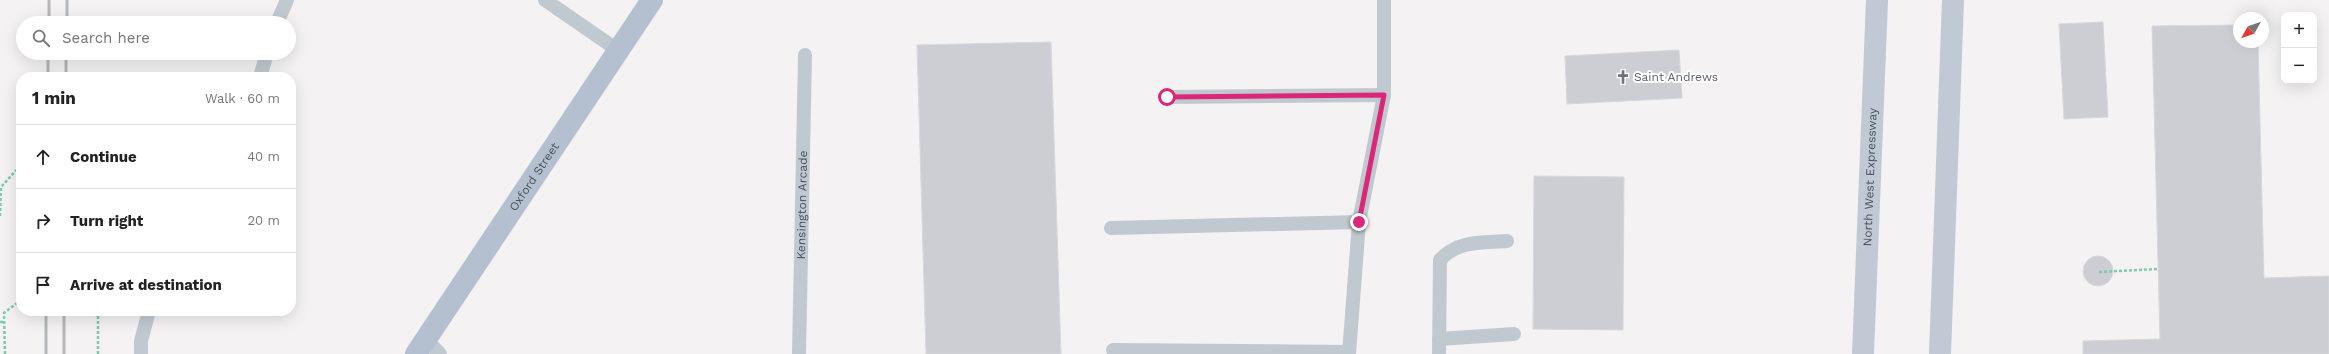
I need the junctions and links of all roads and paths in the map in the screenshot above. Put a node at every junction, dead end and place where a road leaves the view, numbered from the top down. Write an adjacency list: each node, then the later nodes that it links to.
1 (287, 0): 7 (lane)
2 (545, 0): 8 (lane)
3 (652, 0): 8 (main road, Oxford Street)
4 (1384, 0): 12 (lane)
5 (1877, 0): 36 (main road, North West Expressway)
6 (1953, 0): 37 (main road)
7 (281, 16)
8 (619, 51): 28 (main road, Oxford Street)
9 (805, 55): 34 (lane, Kensington Arcade)
10 (265, 60): 11 (lane)
11 (261, 72)
12 (1384, 95): 13 (lane); 16 (lane)
13 (1167, 97)
14 (16, 170): 15 (path)
15 (0, 216)
16 (1359, 222): 17 (lane); 30 (lane)
17 (1112, 228)
18 (1508, 241): 27 (lane)
19 (2158, 268): 20 (path)
20 (2099, 272)
21 (16, 304): 25 (path)
22 (98, 316): 32 (path)
23 (148, 316): 33 (lane)
24 (0, 322): 25 (path)
25 (4, 322): 31 (path)
26 (1514, 334): 27 (lane)
27 (1439, 338): 35 (lane)
28 (427, 349)
29 (1113, 350): 30 (lane)
30 (1349, 353)
31 (5, 354)
32 (98, 354)
33 (140, 354)
34 (799, 354)
35 (1439, 354)
36 (1863, 354)
37 (1940, 354)

